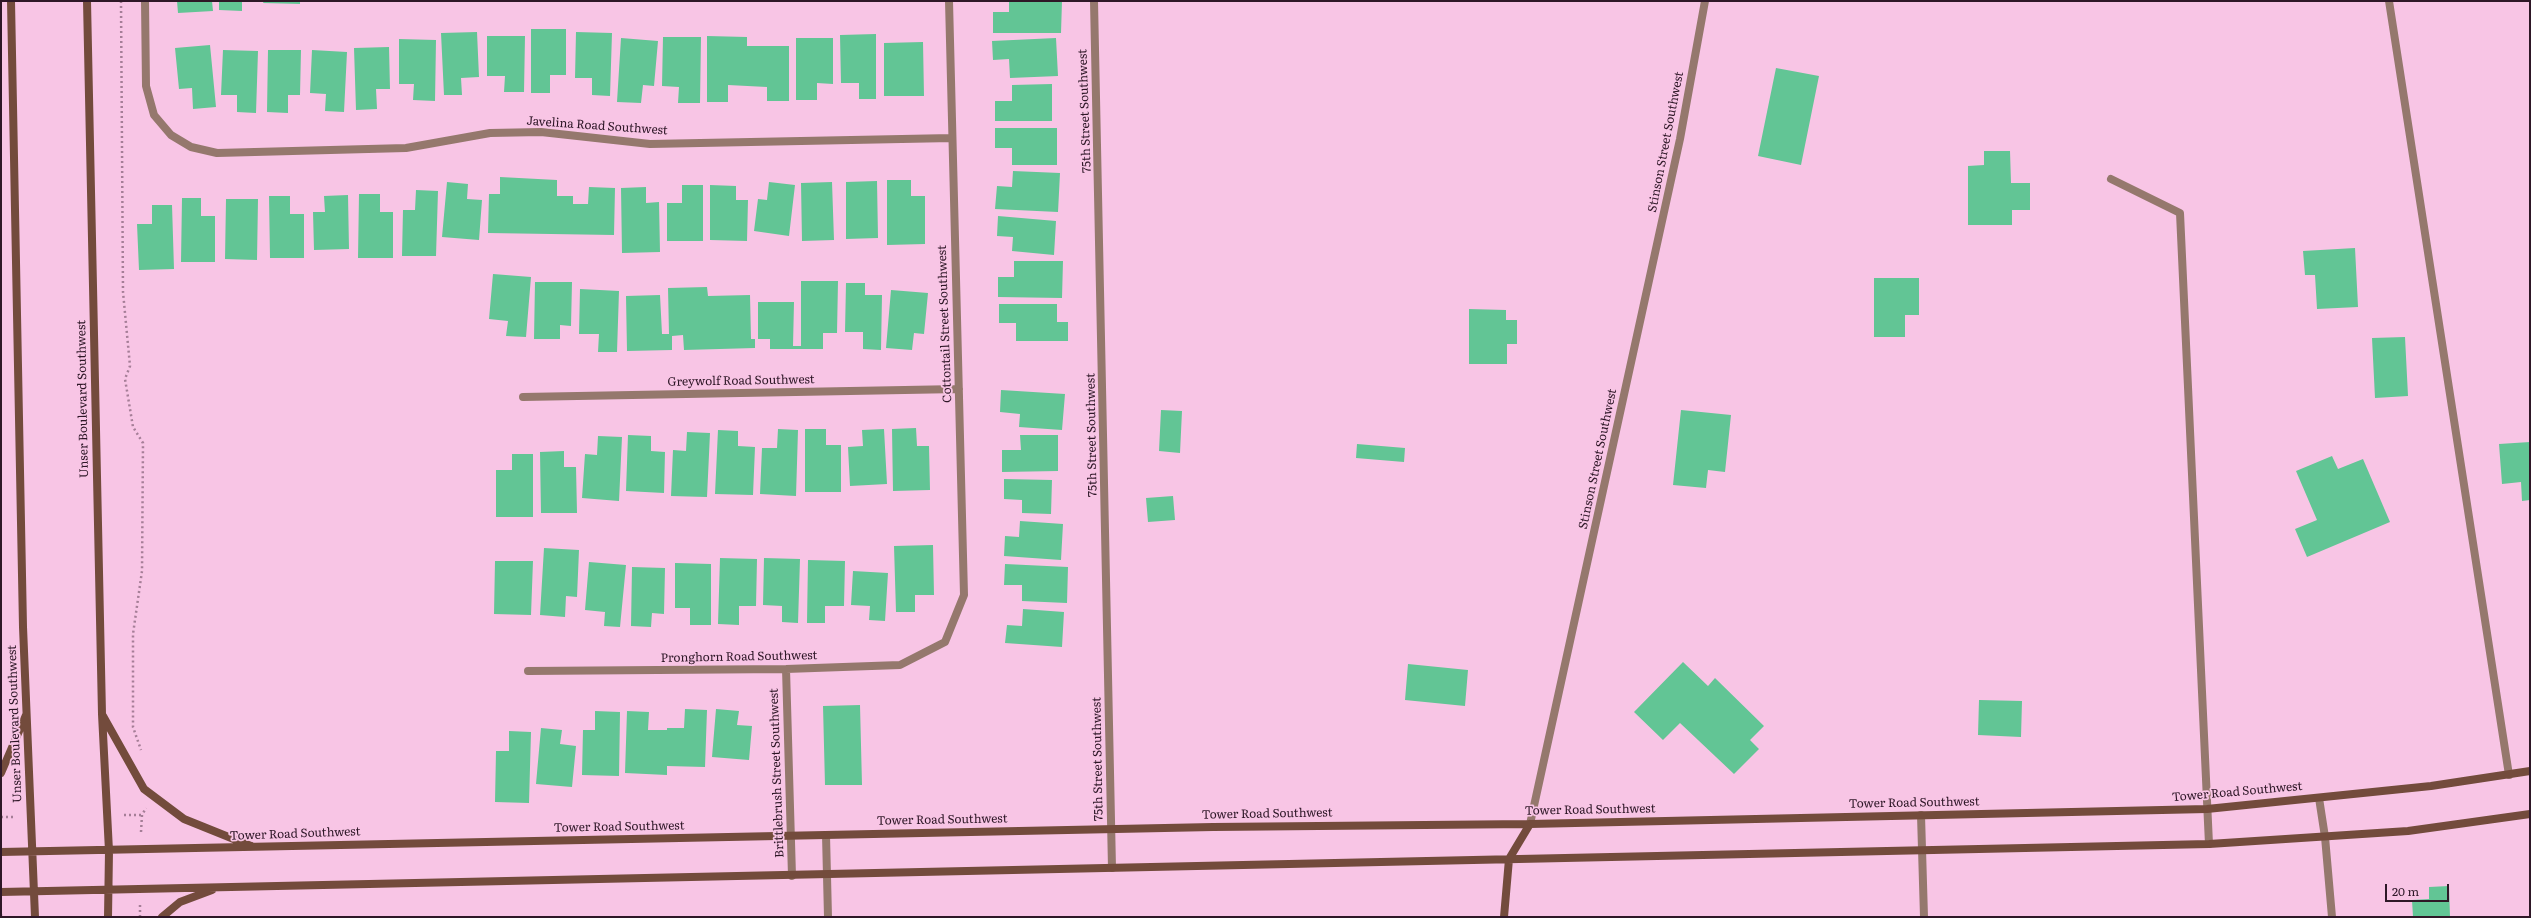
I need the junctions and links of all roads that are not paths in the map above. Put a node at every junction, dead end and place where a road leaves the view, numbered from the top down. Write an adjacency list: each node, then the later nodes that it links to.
1 (11, 1): 15 (street, Unser Boulevard Southwest)
2 (87, 1): 16 (street, Unser Boulevard Southwest)
3 (145, 1): 8 (street, Javelina Road Southwest)
4 (949, 1): 8 (street, Cottontail Street Southwest)
5 (1094, 1): 25 (street, 75th Street Southwest)
6 (1705, 1): 24 (street, Stinson Street Southwest)
7 (2389, 1): 19 (street)
8 (952, 138): 10 (street, Cottontail Street Southwest)
9 (2111, 179): 21 (street)
10 (959, 389): 11 (street, Greywolf Road Southwest); 12 (street, Cottontail Street Southwest)
11 (523, 396)
12 (946, 642): 13 (street, Pronghorn Road Southwest)
13 (786, 669): 14 (street, Pronghorn Road Southwest); 27 (street, Brittlebrush Street Southwest)
14 (528, 671)
15 (27, 713): 18 (street); 34 (street, Unser Boulevard Southwest)
16 (102, 714): 30 (street); 32 (street, Unser Boulevard Southwest)
17 (2530, 770): 19 (street, Tower Road Southwest)
18 (1, 773)
19 (2509, 775): 20 (street, Tower Road Southwest)
20 (2319, 798): 21 (street, Tower Road Southwest); 28 (street)
21 (2207, 809): 23 (street, Tower Road Southwest); 29 (street)
22 (2530, 814): 28 (street)
23 (1921, 815): 24 (street, Tower Road Southwest); 31 (street)
24 (1530, 824): 25 (street, Tower Road Southwest); 35 (street, Stinson Street Southwest)
25 (1112, 829): 26 (street, Tower Road Southwest); 36 (street, 75th Street Southwest)
26 (826, 835): 27 (street, Tower Road Southwest); 37 (street)
27 (792, 836): 30 (street, Tower Road Southwest); 38 (street, Brittlebrush Street Southwest)
28 (2325, 837): 29 (street); 49 (street)
29 (2209, 844): 31 (street)
30 (256, 848): 32 (street, Tower Road Southwest)
31 (1922, 850): 35 (street); 48 (street)
32 (109, 851): 34 (street, Tower Road Southwest); 40 (street, Unser Boulevard Southwest)
33 (1, 852): 34 (street, Tower Road Southwest)
34 (33, 852): 41 (street, Unser Boulevard Southwest)
35 (1509, 859): 36 (street); 47 (street, Stinson Street Southwest)
36 (1112, 868): 37 (street)
37 (827, 875): 38 (street); 46 (street)
38 (792, 876): 39 (street)
39 (217, 888): 40 (street); 45 (street)
40 (108, 890): 41 (street); 44 (street, Unser Boulevard Southwest)
41 (36, 891): 42 (street); 43 (street, Unser Boulevard Southwest)
42 (1, 892)
43 (35, 917)
44 (108, 917)
45 (162, 917)
46 (828, 917)
47 (1504, 917)
48 (1924, 917)
49 (2332, 917)

